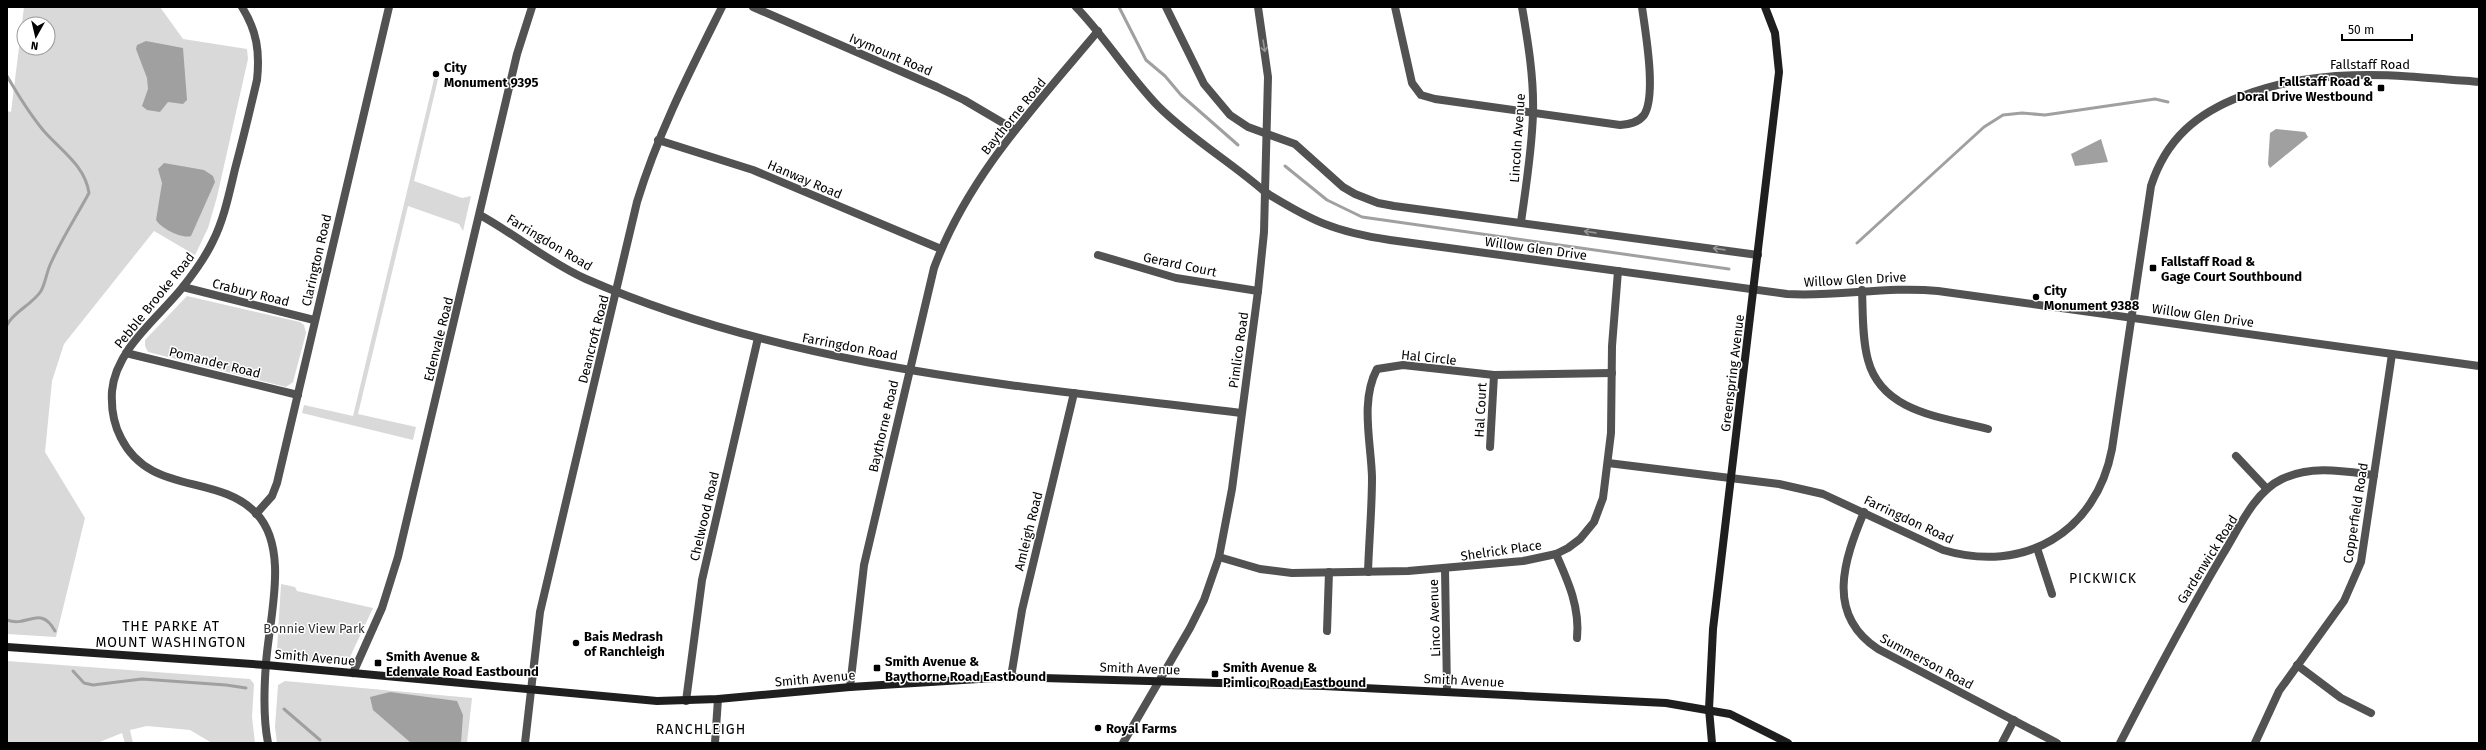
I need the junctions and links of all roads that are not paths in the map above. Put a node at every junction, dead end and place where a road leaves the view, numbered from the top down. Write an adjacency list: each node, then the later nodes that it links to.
1 (242, 7): 26 (street, Pebble Brooke Road)
2 (389, 7): 32 (street, Clarington Road)
3 (532, 7): 20 (street, Edenvale Road)
4 (722, 7): 18 (street, Deancroft Road)
5 (753, 7): 16 (street, Ivymount Road)
6 (1076, 7): 13 (street, Willow Glen Drive)
7 (1166, 7): 17 (street, Willow Glen Drive)
8 (1258, 7): 17 (street, Pimlico Road, one-way to 17)
9 (1395, 7): 15 (street)
10 (1522, 7): 15 (street, Lincoln Avenue)
11 (1642, 7): 15 (street)
12 (1765, 7): 24 (main road, Greenspring Avenue)
13 (1098, 31): 16 (street, Baythorne Road); 19 (street, Willow Glen Drive)
14 (2479, 82): 31 (street, Fallstaff Road)
15 (1533, 112): 21 (street, Lincoln Avenue)
16 (1015, 130): 22 (street, Baythorne Road)
17 (1266, 133): 19 (street, Pimlico Road); 21 (street, Willow Glen Drive)
18 (658, 140): 22 (street, Hanway Road); 29 (street, Deancroft Road)
19 (1265, 192): 25 (street, Willow Glen Drive); 30 (street, Pimlico Road)
20 (480, 215): 29 (street, Farringdon Road); 64 (street, Edenvale Road)
21 (1520, 222): 24 (street, Willow Glen Drive, one-way to 21)
22 (941, 249): 37 (street, Baythorne Road)
23 (1098, 255): 30 (street, Gerard Court)
24 (1758, 255): 27 (main road, Greenspring Avenue)
25 (1618, 271): 27 (street, Willow Glen Drive); 38 (street, Shelrick Place)
26 (183, 288): 32 (street, Crabury Road); 34 (street, Pebble Brooke Road)
27 (1754, 290): 28 (street, Willow Glen Drive); 48 (main road, Greenspring Avenue)
28 (1862, 290): 31 (street, Willow Glen Drive); 43 (street)
29 (617, 291): 33 (street, Farringdon Road); 68 (street, Deancroft Road)
30 (1258, 291): 42 (street, Pimlico Road)
31 (2131, 317): 35 (street, Willow Glen Drive); 52 (street, Farringdon Road)
32 (314, 320): 41 (street, Clarington Road)
33 (758, 338): 37 (street, Farringdon Road); 71 (street, Chelwood Road)
34 (126, 353): 41 (street, Pomander Road); 51 (street, Pebble Brooke Road)
35 (2392, 354): 36 (street, Willow Glen Drive); 47 (street, Copperfield Road)
36 (2479, 366)
37 (909, 369): 40 (street, Farringdon Road); 67 (street, Baythorne Road)
38 (1612, 373): 39 (street, Hal Circle); 46 (street, Shelrick Place)
39 (1494, 375): 44 (street, Hal Court); 57 (street, Hal Circle)
40 (1074, 393): 42 (street, Farringdon Road); 65 (street, Amleigh Road)
41 (298, 395): 51 (street, Clarington Road)
42 (1241, 413): 54 (street, Pimlico Road)
43 (1988, 429)
44 (1490, 447)
45 (2236, 456): 49 (street)
46 (1608, 462): 48 (street, Farringdon Road); 53 (street, Shelrick Place)
47 (2374, 474): 49 (street, Gardenwick Road); 63 (street, Copperfield Road)
48 (1732, 478): 50 (street, Farringdon Road); 72 (main road, Greenspring Avenue)
49 (2267, 489): 83 (street, Gardenwick Road)
50 (1864, 512): 52 (street, Farringdon Road); 74 (street, Summerson Road)
51 (256, 514): 62 (street)
52 (2037, 548): 58 (street)
53 (1556, 554): 55 (street, Shelrick Place); 60 (street)
54 (1219, 557): 56 (street, Shelrick Place); 66 (street, Pimlico Road)
55 (1445, 570): 57 (street, Shelrick Place); 69 (street, Linco Avenue)
56 (1329, 572): 57 (street, Shelrick Place); 59 (street)
57 (1368, 572)
58 (2052, 594)
59 (1327, 631)
60 (1577, 638)
61 (7, 647): 62 (main road, Smith Avenue)
62 (266, 665): 64 (main road, Smith Avenue); 75 (street)
63 (2297, 665): 73 (street); 84 (street, Copperfield Road)
64 (353, 673): 68 (main road, Smith Avenue)
65 (1011, 677): 66 (main road, Smith Avenue); 67 (main road, Smith Avenue)
66 (1158, 681): 69 (main road, Smith Avenue); 78 (street, Pimlico Road)
67 (850, 687): 70 (main road, Smith Avenue)
68 (529, 690): 71 (main road, Smith Avenue); 76 (street, Deancroft Road)
69 (1447, 691): 72 (main road, Smith Avenue)
70 (718, 699): 71 (main road, Smith Avenue); 77 (street)
71 (686, 701)
72 (1709, 709): 79 (main road, Greenspring Avenue); 80 (main road, Smith Avenue)
73 (2371, 713)
74 (2014, 720): 81 (street); 82 (street, Summerson Road)
75 (268, 743)
76 (525, 743)
77 (715, 743)
78 (1123, 743)
79 (1712, 743)
80 (1788, 743)
81 (2002, 743)
82 (2057, 743)
83 (2120, 743)
84 (2255, 743)

